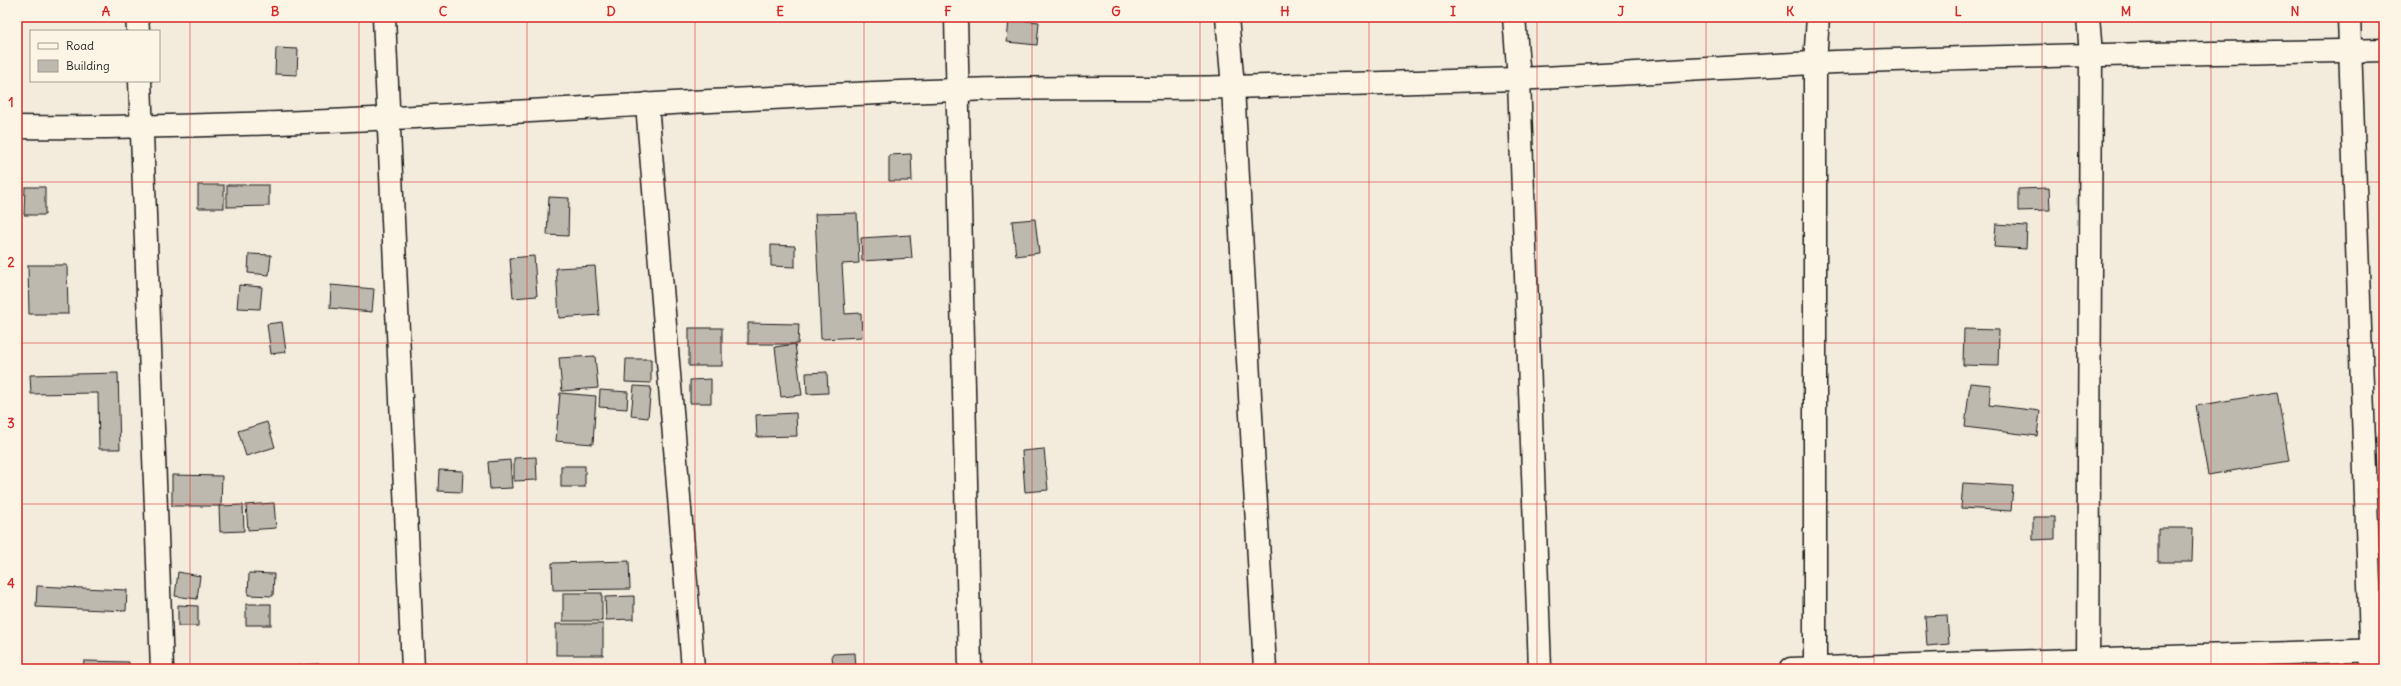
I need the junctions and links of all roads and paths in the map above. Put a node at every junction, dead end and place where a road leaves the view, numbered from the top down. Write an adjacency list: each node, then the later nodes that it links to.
1 (137, 17): 9 (street)
2 (384, 17): 19 (street)
3 (956, 17): 17 (street)
4 (1226, 17): 16 (street)
5 (1514, 17): 14 (street)
6 (1818, 17): 13 (street)
7 (2088, 17): 12 (street)
8 (2349, 17): 10 (street)
9 (138, 30)
10 (2350, 50): 11 (street); 12 (street); 22 (street)
11 (2384, 50)
12 (2091, 54): 13 (street); 23 (street)
13 (1815, 63): 14 (street); 24 (street)
14 (1519, 78): 16 (street); 30 (street)
15 (140, 82): 21 (street)
16 (1233, 87): 17 (street); 29 (street)
17 (959, 90): 18 (street); 28 (street)
18 (647, 104): 19 (street); 27 (street)
19 (390, 120): 21 (street); 26 (street)
20 (17, 128): 21 (street)
21 (142, 128): 25 (street)
22 (2376, 656): 23 (street)
23 (2088, 663): 24 (street)
24 (1815, 668): 31 (street)
25 (162, 669)
26 (413, 669)
27 (693, 669)
28 (970, 669)
29 (1265, 669)
30 (1540, 669)
31 (1791, 669)

